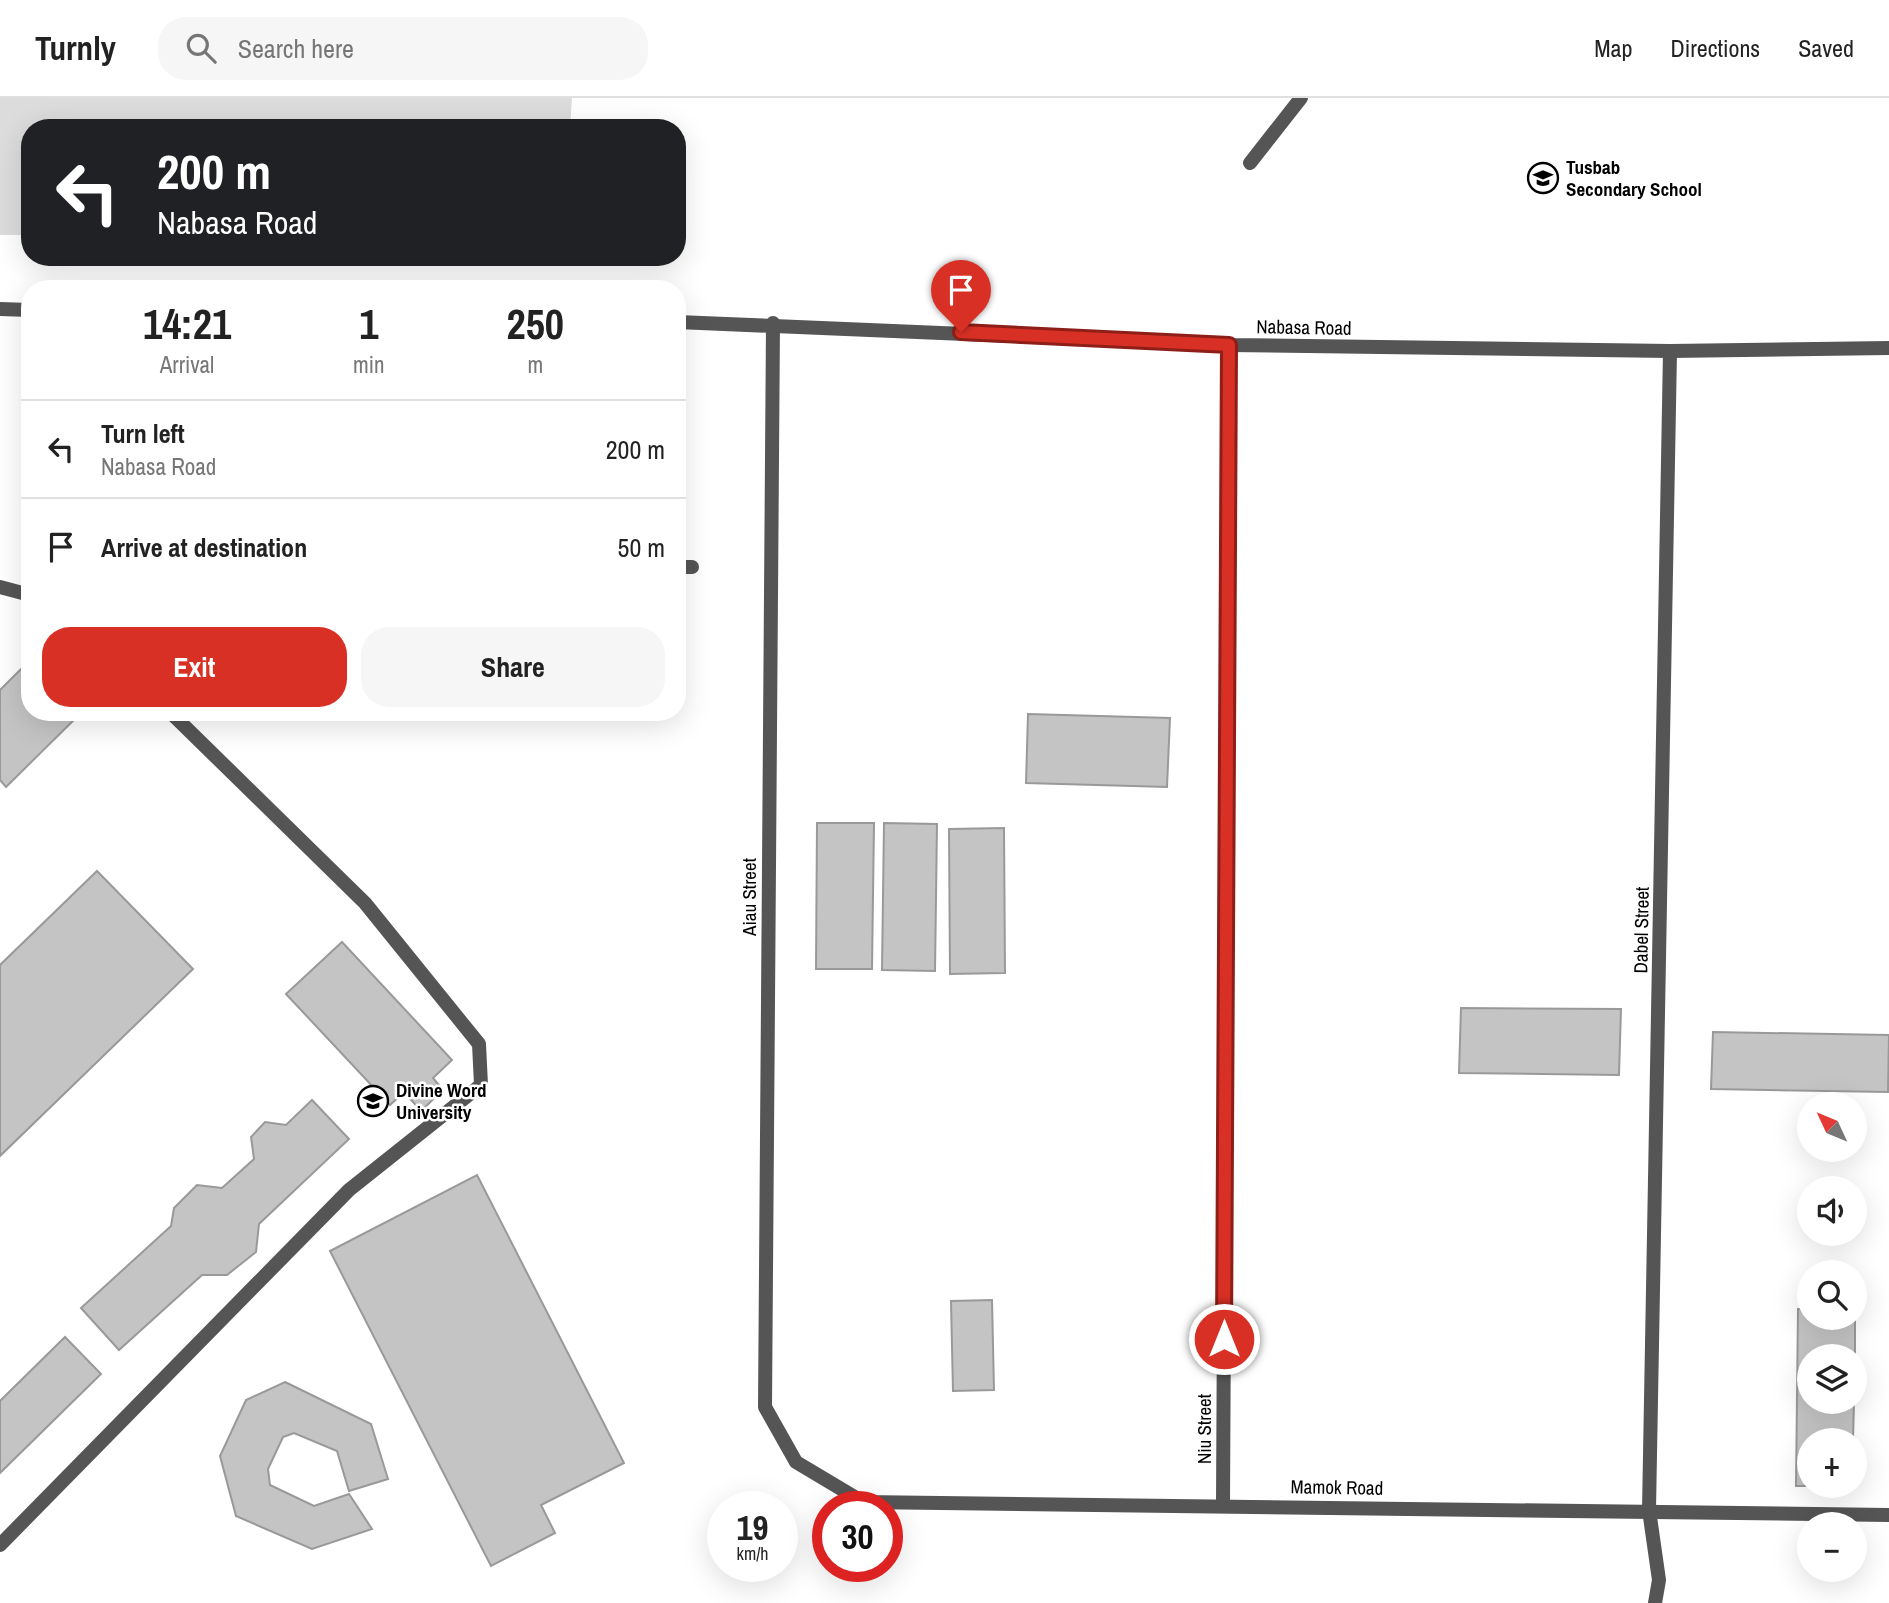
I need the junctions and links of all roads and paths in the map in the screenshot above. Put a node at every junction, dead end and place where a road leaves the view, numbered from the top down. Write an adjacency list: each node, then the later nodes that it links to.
1 (1301, 98): 2 (street)
2 (1250, 163)
3 (0, 309): 4 (street)
4 (21, 310)
5 (686, 321): 6 (street, Nabasa Road)
6 (773, 323): 7 (street, Nabasa Road); 13 (street, Aiau Street)
7 (1229, 345): 9 (street, Nabasa Road); 14 (street, Niu Street)
8 (1889, 348): 9 (street, Nabasa Road)
9 (1670, 351): 15 (street, Dabel Street)
10 (0, 587): 11 (street)
11 (21, 593)
12 (179, 721): 17 (street)
13 (796, 1462): 14 (street, Mamok Road)
14 (1223, 1504): 15 (street, Mamok Road)
15 (1649, 1510): 16 (street, Mamok Road); 18 (street, Dabel Street)
16 (1889, 1516)
17 (0, 1545)
18 (1655, 1603)

